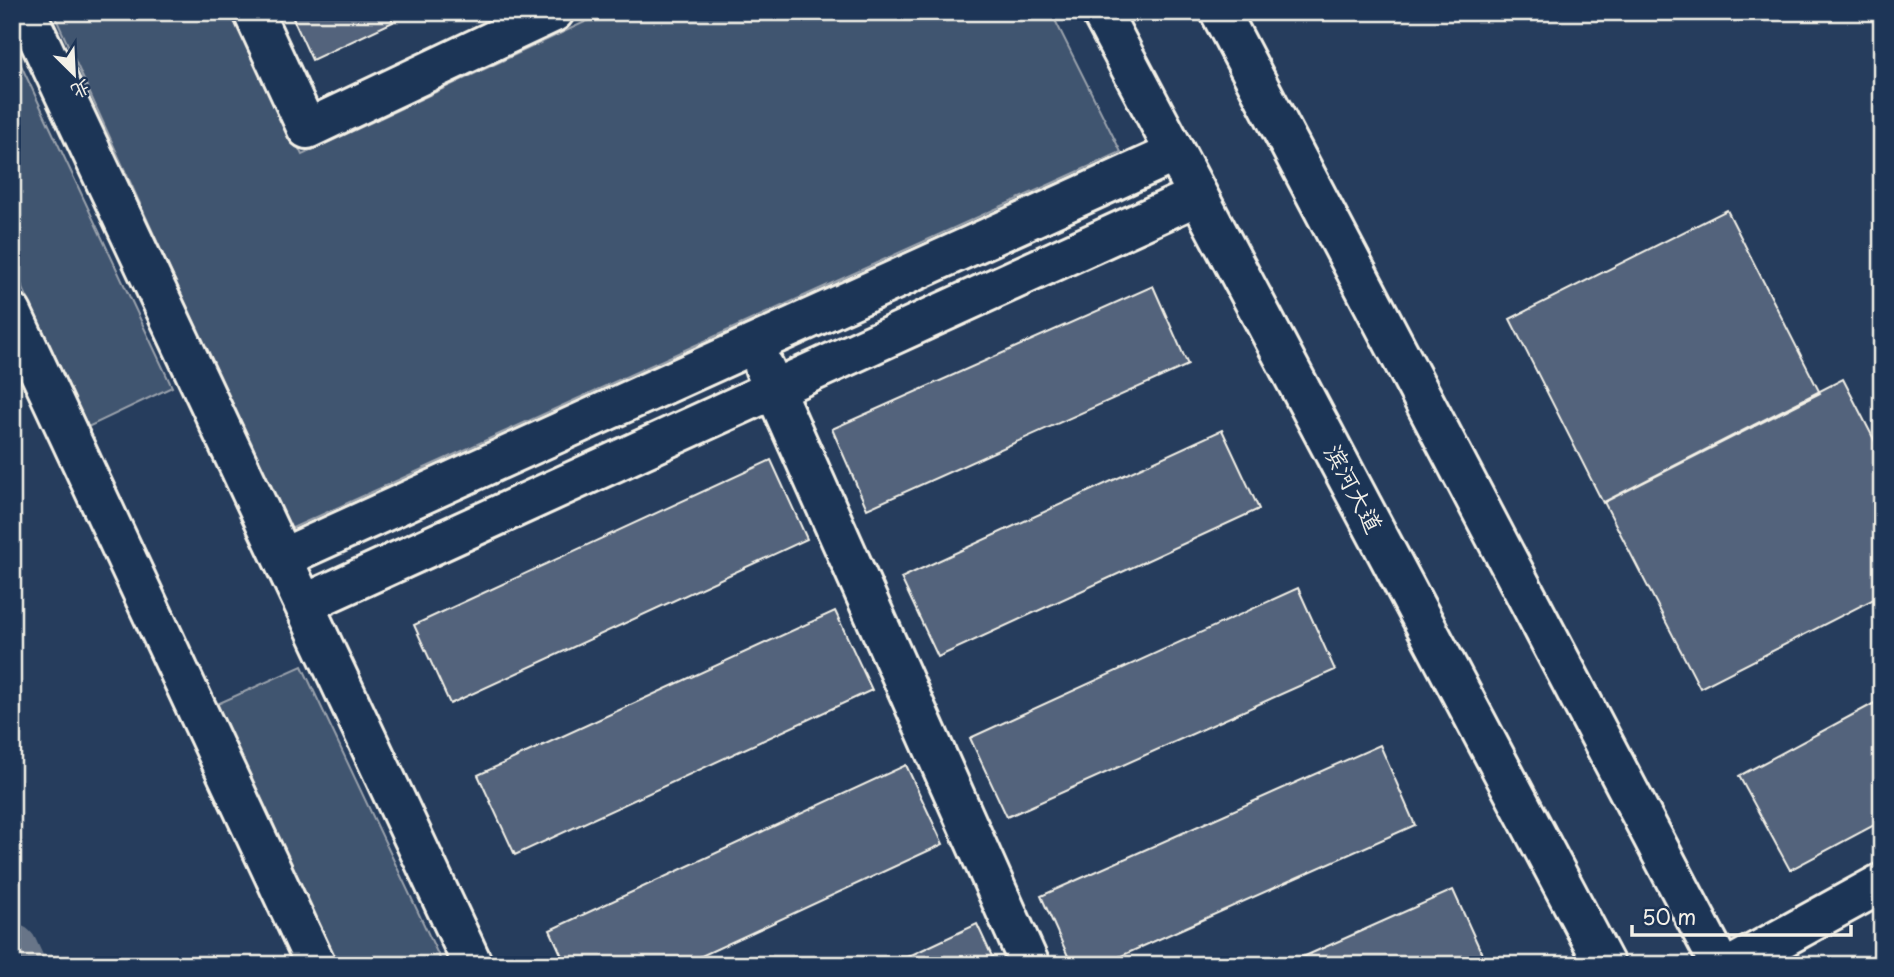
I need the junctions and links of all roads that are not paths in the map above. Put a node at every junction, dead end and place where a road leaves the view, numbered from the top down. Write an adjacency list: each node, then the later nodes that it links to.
1 (26, 12): 11 (street)
2 (253, 12): 3 (street)
3 (554, 12)
4 (1101, 12): 6 (street, 滨河大道)
5 (1220, 12): 18 (street)
6 (1175, 153): 7 (street, 滨河大道); 9 (street)
7 (1197, 196): 10 (street); 14 (street, 滨河大道)
8 (12, 313): 15 (street)
9 (752, 343): 10 (street); 11 (street)
10 (774, 390): 12 (street); 17 (street)
11 (282, 558): 12 (street)
12 (304, 604): 16 (street)
13 (1882, 883): 19 (street)
14 (1600, 963)
15 (316, 965)
16 (473, 965)
17 (1030, 965)
18 (1720, 965)
19 (1733, 965)

